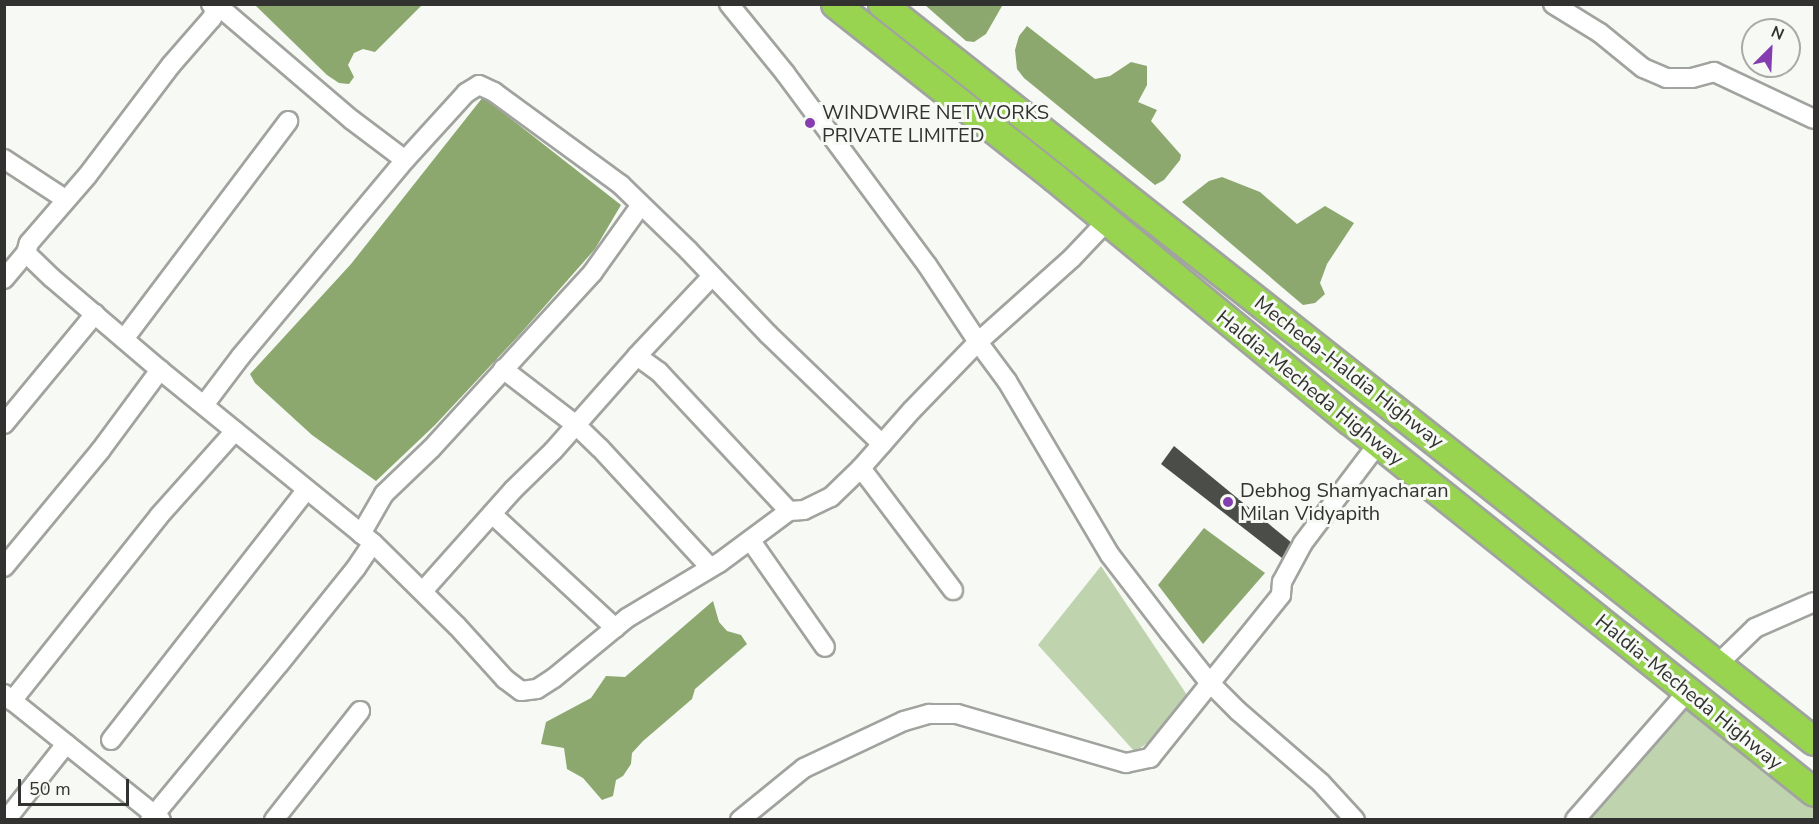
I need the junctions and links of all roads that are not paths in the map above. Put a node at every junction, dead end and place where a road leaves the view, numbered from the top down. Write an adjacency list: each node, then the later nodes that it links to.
1 (211, 4): 11 (street)
2 (216, 4): 10 (street)
3 (729, 4): 19 (street)
4 (835, 4): 13 (highway, Haldia-Mecheda Highway)
5 (882, 4): 42 (highway, Mecheda-Haldia Highway)
6 (1553, 4): 7 (street)
7 (1815, 119)
8 (288, 121): 18 (street)
9 (4, 159): 11 (street)
10 (405, 160): 12 (street); 23 (street)
11 (65, 199): 14 (street)
12 (641, 205): 15 (street); 21 (street)
13 (1107, 221): 19 (street); 28 (highway, Haldia-Mecheda Highway)
14 (26, 253): 16 (street); 17 (street)
15 (712, 276): 20 (street); 27 (street)
16 (4, 279)
17 (95, 314): 18 (street); 24 (street)
18 (124, 339): 22 (street)
19 (978, 342): 27 (street); 43 (street)
20 (637, 356): 25 (street); 31 (street)
21 (503, 369): 25 (street); 33 (street)
22 (159, 370): 23 (street); 35 (street)
23 (204, 405): 26 (street)
24 (4, 424)
25 (576, 425): 32 (street); 36 (street)
26 (235, 431): 30 (street); 45 (street)
27 (882, 444): 29 (street)
28 (1378, 444): 43 (street); 44 (highway, Haldia-Mecheda Highway)
29 (861, 468): 31 (street); 37 (street)
30 (306, 490): 33 (street); 47 (street)
31 (789, 511): 34 (street)
32 (492, 514): 38 (street); 40 (street)
33 (367, 538): 38 (street); 51 (street)
34 (751, 541): 36 (street); 41 (street)
35 (4, 567)
36 (710, 567): 40 (street)
37 (953, 590)
38 (423, 591): 40 (street)
39 (1815, 602): 42 (street)
40 (615, 628)
41 (825, 647)
42 (1718, 664): 48 (highway, Mecheda-Haldia Highway)
43 (1209, 682): 54 (street); 55 (street)
44 (1688, 692): 50 (highway, Haldia-Mecheda Highway); 56 (street)
45 (8, 698): 49 (street)
46 (360, 711): 53 (street)
47 (111, 740)
48 (1815, 741)
49 (66, 744): 51 (street); 52 (street)
50 (1815, 792)
51 (155, 818)
52 (6, 819)
53 (274, 819)
54 (741, 819)
55 (1355, 819)
56 (1575, 819)

